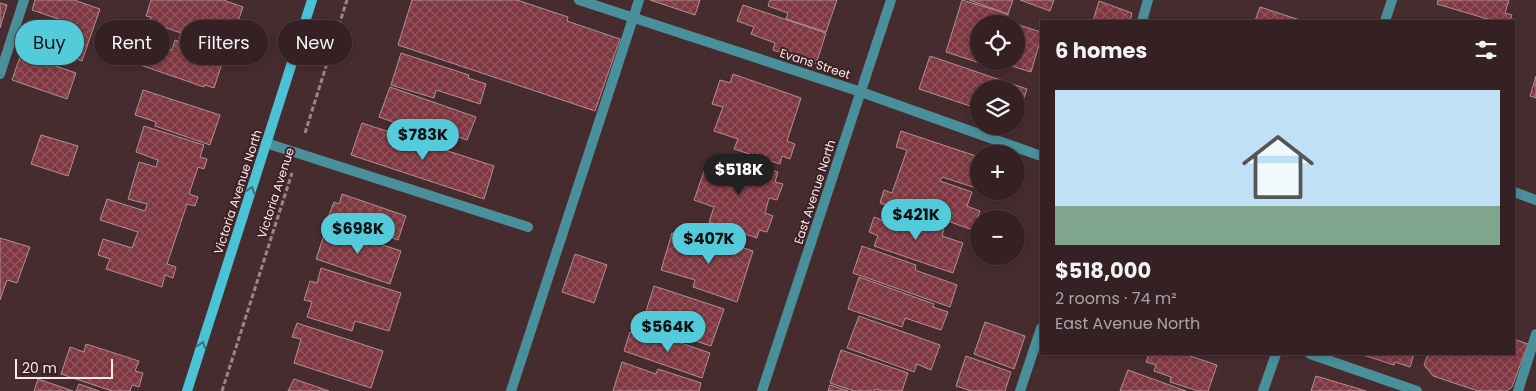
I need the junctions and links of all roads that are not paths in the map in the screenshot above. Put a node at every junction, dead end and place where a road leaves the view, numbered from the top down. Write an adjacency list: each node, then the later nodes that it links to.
1 (24, 0): 11 (street)
2 (312, 0): 13 (main road, Victoria Avenue North)
3 (579, 0): 8 (street, Evans Street)
4 (639, 0): 8 (street)
5 (891, 0): 12 (street, East Avenue North)
6 (1148, 0): 9 (street)
7 (1392, 0): 10 (street)
8 (634, 18): 12 (street, Evans Street); 23 (street)
9 (1142, 20)
10 (1385, 20)
11 (0, 74)
12 (861, 92): 14 (street, Evans Street); 24 (street, East Avenue North)
13 (266, 143): 17 (street); 22 (main road, Victoria Avenue North, one-way to 13)
14 (1040, 156)
15 (1515, 192): 16 (street)
16 (1536, 200)
17 (528, 227)
18 (1040, 331): 25 (street)
19 (1536, 334): 28 (street)
20 (1276, 355): 26 (street)
21 (1313, 355): 27 (street)
22 (187, 391)
23 (510, 391)
24 (762, 391)
25 (1020, 391)
26 (1263, 391)
27 (1417, 391)
28 (1518, 391)

